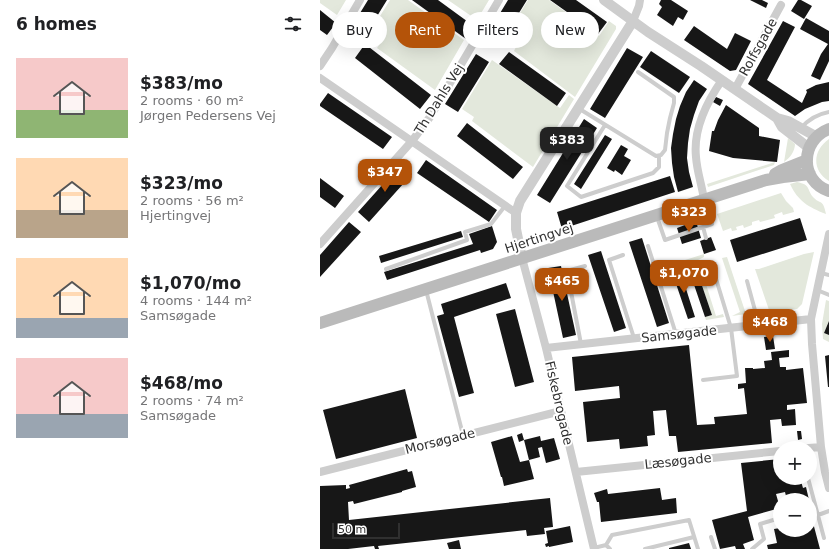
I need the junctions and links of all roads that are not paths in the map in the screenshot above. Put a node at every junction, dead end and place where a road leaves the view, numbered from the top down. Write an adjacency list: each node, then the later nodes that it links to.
1 (360, 0): 7 (street)
2 (499, 0): 19 (street, Th Dahls Vej)
3 (604, 0): 6 (street)
4 (640, 0): 6 (street)
5 (781, 5): 11 (street, Rolfsgade)
6 (633, 21): 10 (street); 12 (street)
7 (320, 66)
8 (638, 72): 21 (lane)
9 (320, 78): 19 (street)
10 (722, 80): 11 (street); 26 (street)
11 (735, 89): 14 (street)
12 (577, 108): 15 (lane); 28 (street)
13 (829, 112): 16 (lane)
14 (777, 118): 16 (street); 20 (street)
15 (605, 125): 21 (lane); 21 (lane)
16 (800, 129): 18 (street)
17 (829, 129): 18 (main road)
18 (817, 137): 20 (main road)
19 (412, 141): 27 (street); 33 (street, Th Dahls Vej)
20 (809, 148): 22 (main road)
21 (659, 156)
22 (807, 160): 23 (main road); 24 (main road, Hjertingvej)
23 (810, 174): 24 (main road, Hjertingvej); 25 (main road)
24 (766, 180): 26 (main road, Hjertingvej)
25 (829, 191)
26 (704, 200): 29 (main road, Hjertingvej); 30 (lane)
27 (505, 205): 28 (street); 38 (lane)
28 (516, 213): 36 (street)
29 (656, 215): 30 (lane); 36 (main road, Hjertingvej)
30 (703, 227): 32 (lane)
31 (829, 236): 40 (street)
32 (706, 238)
33 (320, 244)
34 (648, 246): 49 (lane)
35 (623, 255): 50 (lane)
36 (522, 258): 42 (main road, Hjertingvej); 52 (street, Fiskebrogade)
37 (585, 266): 51 (lane)
38 (386, 269)
39 (713, 269): 48 (lane)
40 (825, 274): 43 (street)
41 (747, 281): 47 (lane)
42 (426, 289): 46 (main road, Hjertingvej); 55 (lane)
43 (817, 290): 44 (lane); 45 (street)
44 (829, 295)
45 (811, 320): 47 (street, Samsøgade); 57 (street)
46 (320, 323)
47 (759, 326): 48 (street, Samsøgade)
48 (731, 328): 49 (street, Samsøgade); 53 (lane)
49 (677, 334): 50 (street, Samsøgade)
50 (634, 339): 51 (street, Samsøgade)
51 (581, 345): 52 (street, Samsøgade)
52 (546, 348): 54 (street, Fiskebrogade)
53 (703, 380)
54 (561, 411): 55 (street, Morsøgade); 60 (street, Fiskebrogade)
55 (464, 435): 59 (street, Morsøgade)
56 (817, 447): 57 (street)
57 (821, 447): 62 (street)
58 (773, 452): 60 (street, Læsøgade)
59 (320, 472)
60 (576, 472): 70 (street, Fiskebrogade)
61 (810, 485): 64 (lane)
62 (829, 488)
63 (829, 511): 64 (lane)
64 (818, 514): 68 (lane)
65 (773, 520): 75 (lane)
66 (694, 537): 69 (lane); 72 (lane); 73 (lane)
67 (712, 537): 74 (lane)
68 (824, 538)
69 (606, 545): 70 (lane); 71 (lane)
70 (591, 549)
71 (610, 549)
72 (645, 549)
73 (698, 549)
74 (715, 549)
75 (752, 549)

